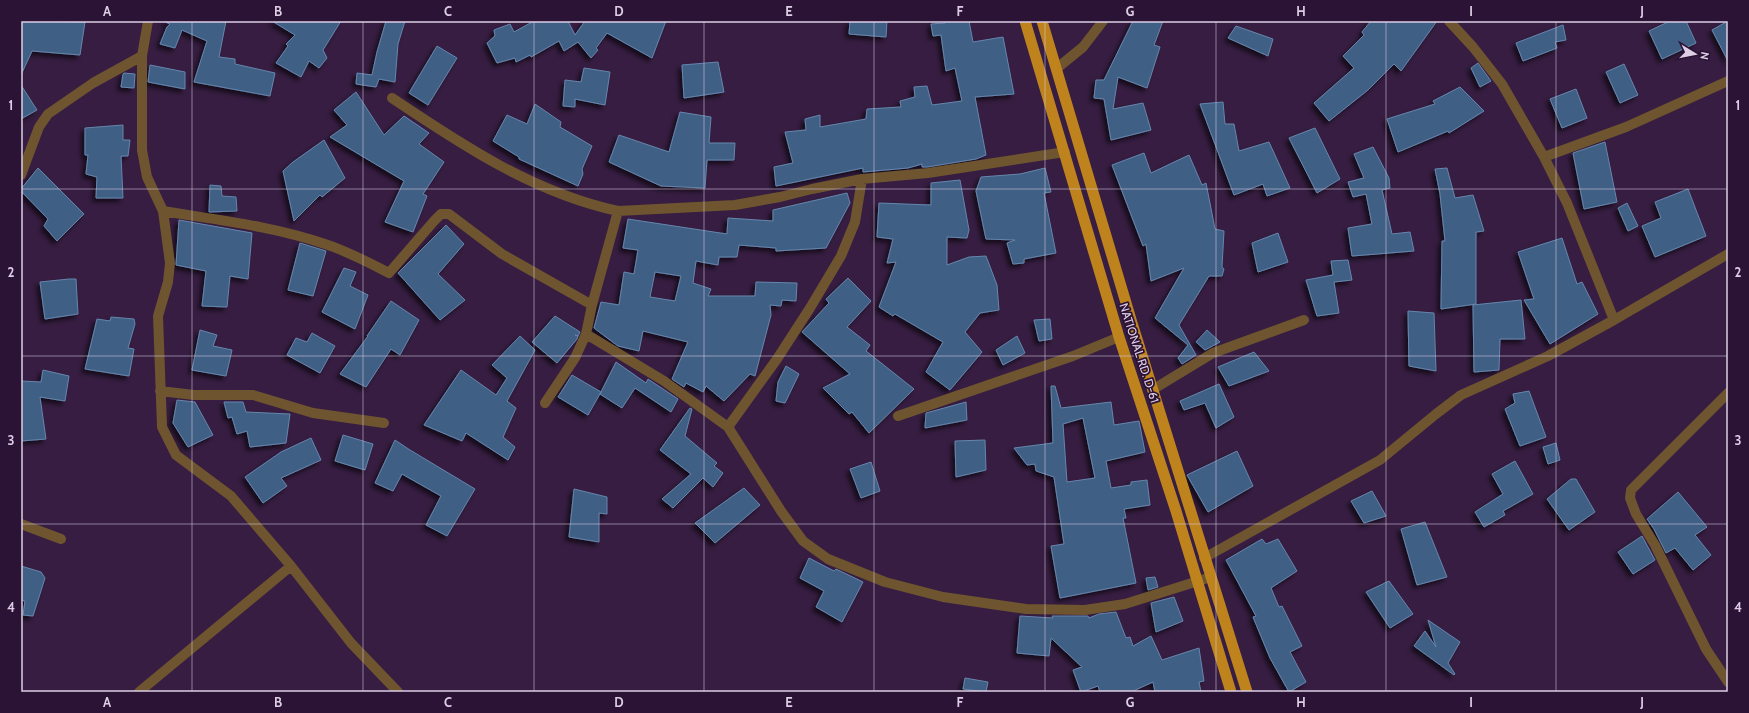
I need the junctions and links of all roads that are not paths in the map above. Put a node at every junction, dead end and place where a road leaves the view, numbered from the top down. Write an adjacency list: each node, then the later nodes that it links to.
1 (148, 21): 6 (street)
2 (1025, 21): 10 (highway, NATIONAL RD. D-61)
3 (1042, 21): 7 (highway, NATIONAL RD. D-61)
4 (1104, 21): 7 (street)
5 (1449, 21): 11 (street)
6 (142, 56): 12 (street); 14 (street)
7 (1056, 69): 22 (highway, NATIONAL RD. D-61)
8 (1728, 81): 11 (street)
9 (392, 98): 15 (street)
10 (1065, 152): 13 (street); 21 (highway, NATIONAL RD. D-61)
11 (1544, 157): 19 (street)
12 (21, 175)
13 (862, 179): 15 (street); 28 (street)
14 (163, 211): 17 (street); 23 (street)
15 (618, 211): 17 (street)
16 (1728, 254): 19 (street)
17 (592, 305): 20 (street)
18 (1304, 320): 22 (street)
19 (1614, 320): 31 (street)
20 (586, 334): 25 (street); 28 (street)
21 (1119, 336): 26 (street); 34 (highway, NATIONAL RD. D-61)
22 (1152, 390): 31 (highway, NATIONAL RD. D-61)
23 (160, 391): 27 (street); 32 (street)
24 (1728, 393): 35 (street)
25 (545, 403)
26 (898, 416)
27 (384, 423)
28 (728, 426): 34 (street)
29 (21, 524): 30 (street)
30 (61, 539)
31 (1204, 558): 33 (highway, NATIONAL RD. D-61)
32 (291, 566): 36 (street); 37 (street)
33 (1211, 577): 34 (street); 39 (highway, NATIONAL RD. D-61)
34 (1198, 582): 38 (highway, NATIONAL RD. D-61)
35 (1728, 682)
36 (139, 692)
37 (398, 692)
38 (1232, 692)
39 (1247, 692)

